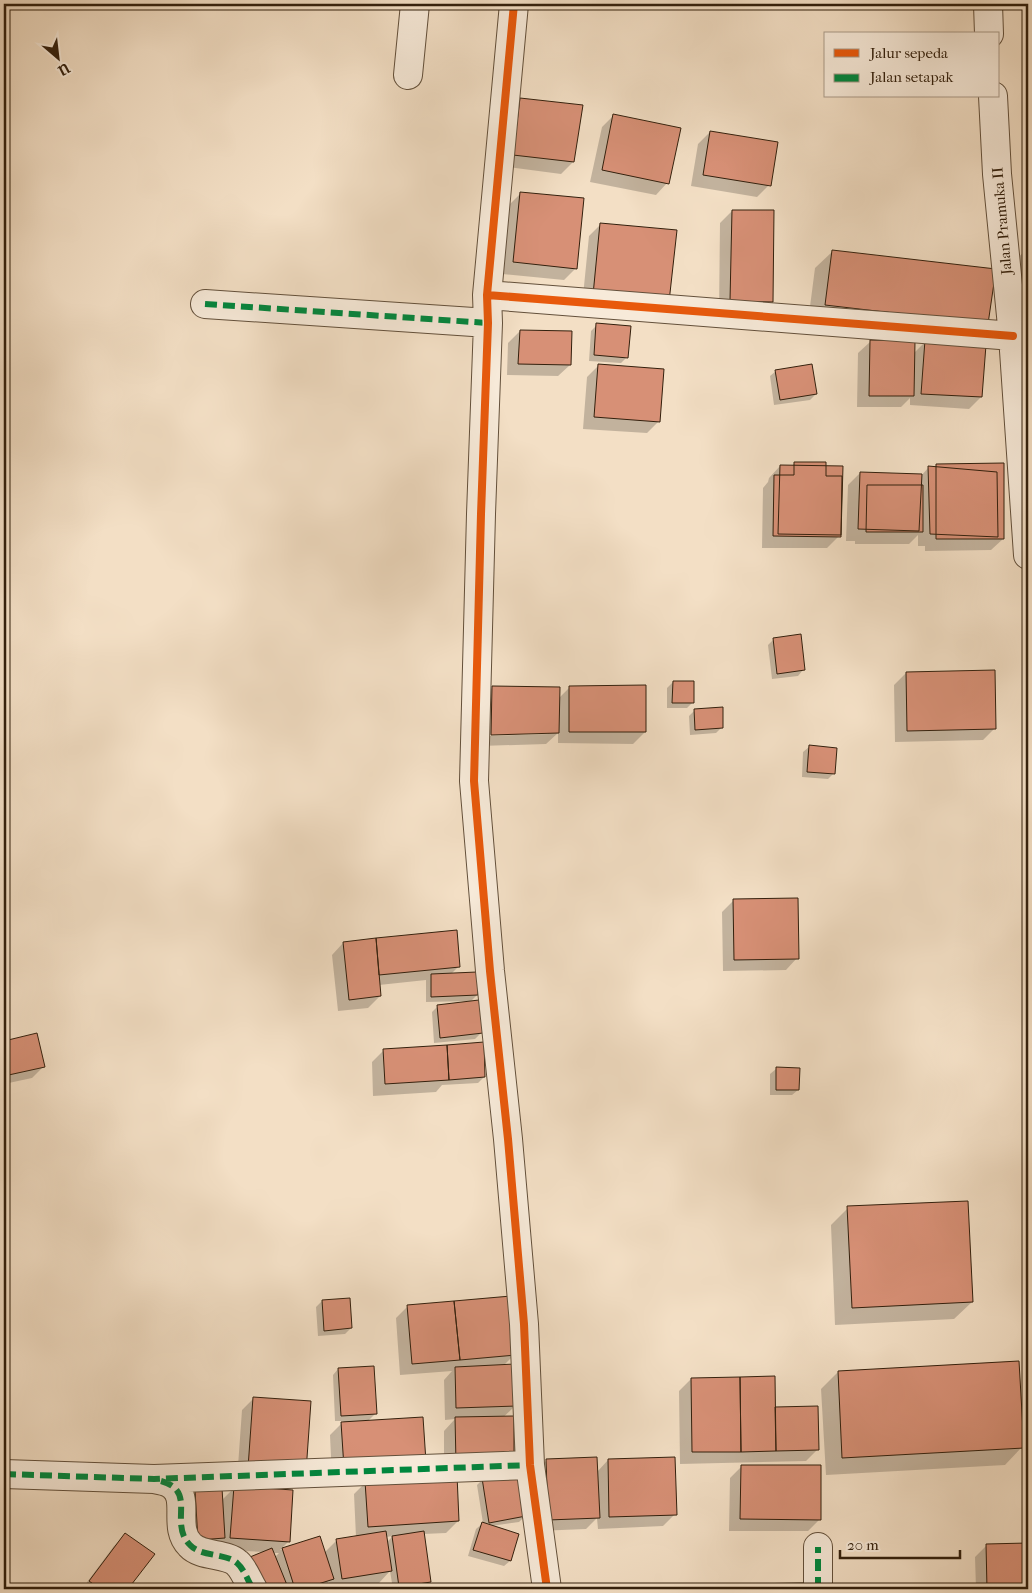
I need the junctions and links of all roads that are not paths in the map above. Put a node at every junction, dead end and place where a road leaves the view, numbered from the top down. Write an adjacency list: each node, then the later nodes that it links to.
1 (415, 4): 5 (street)
2 (514, 4): 7 (street)
3 (988, 4): 4 (street)
4 (990, 32)
5 (408, 75)
6 (993, 98): 8 (street, Jalan Pramuka II)
7 (487, 295): 10 (street); 11 (street)
8 (1019, 298): 11 (street, Jalan Pramuka II)
9 (205, 304): 10 (street)
10 (488, 323): 13 (street)
11 (1013, 336): 12 (street, Jalan Pramuka II)
12 (1028, 555)
13 (530, 1465): 15 (street); 18 (street)
14 (4, 1474): 15 (street)
15 (154, 1479): 17 (street)
16 (818, 1547): 19 (street)
17 (253, 1589)
18 (547, 1589)
19 (818, 1589)

